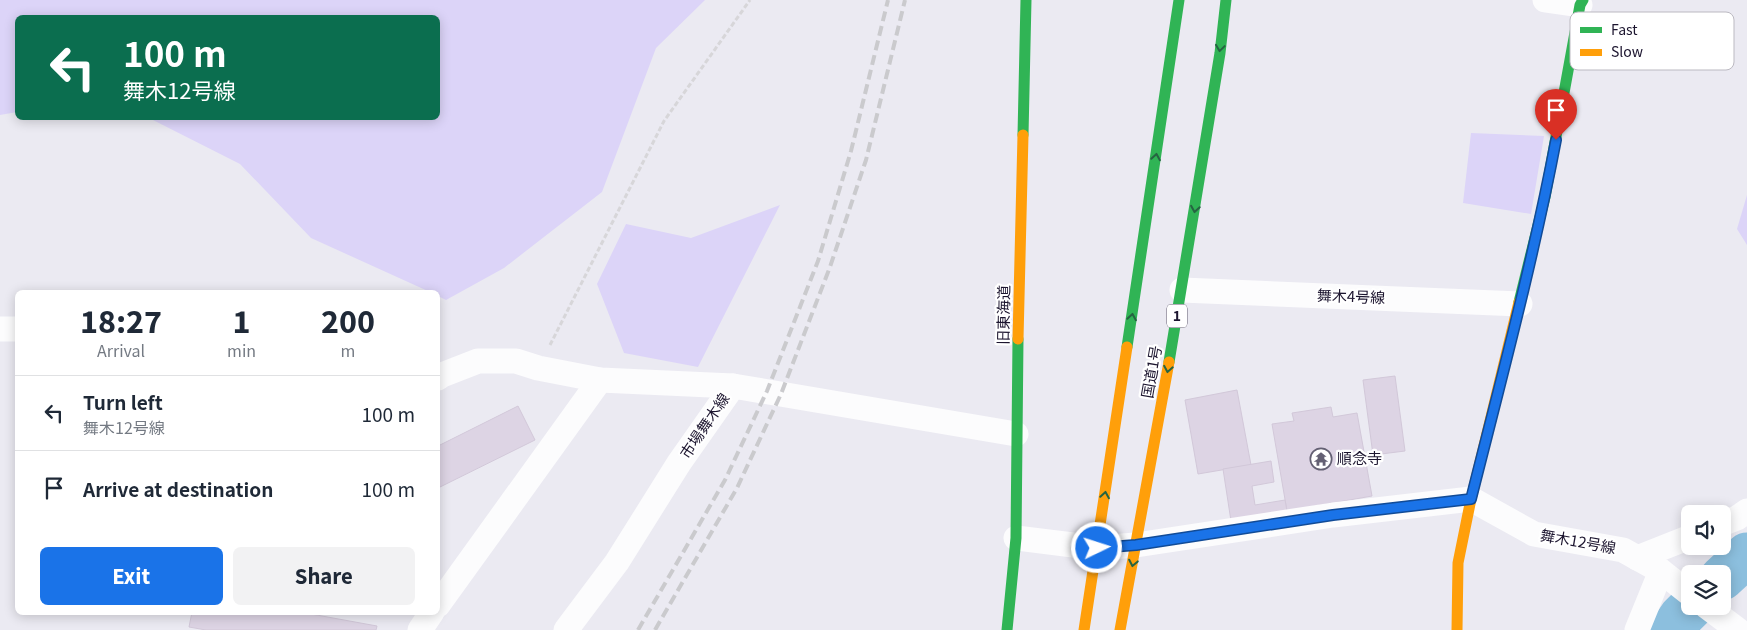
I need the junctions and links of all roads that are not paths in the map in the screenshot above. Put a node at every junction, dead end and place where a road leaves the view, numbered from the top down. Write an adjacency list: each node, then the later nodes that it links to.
1 (1026, 0): 14 (main road, 旧東海道)
2 (1179, 0): 21 (main road, 国道1号, one-way to 2)
3 (1226, 0): 7 (main road, 国道1号 / 1, one-way to 7)
4 (1545, 0): 5 (street)
5 (1581, 3)
6 (1570, 62): 8 (main road)
7 (1182, 290): 8 (street, 舞木4号線); 20 (main road, 国道1号 / 1, one-way to 20)
8 (1520, 304): 15 (main road)
9 (0, 328): 10 (street)
10 (15, 329)
11 (440, 376): 12 (street)
12 (600, 380): 13 (street); 25 (street)
13 (733, 386): 14 (street, 市場舞木線); 29 (street, 市場舞木線)
14 (1016, 434): 18 (main road, 旧東海道)
15 (1471, 499): 20 (street); 22 (street, 舞木12号線); 32 (main road)
16 (1747, 511): 17 (street)
17 (1731, 520)
18 (1016, 538): 21 (street); 30 (main road, 旧東海道)
19 (1681, 541): 22 (street)
20 (1136, 545): 21 (street); 27 (main road, 国道1号 / 1, one-way to 27)
21 (1097, 548): 31 (main road, 国道1号)
22 (1637, 558): 23 (street, 舞木12号線)
23 (1661, 571): 24 (street, 舞木12号線); 33 (street)
24 (1681, 587)
25 (440, 603)
26 (430, 615): 28 (street)
27 (1122, 625)
28 (420, 630)
29 (566, 630)
30 (1007, 630)
31 (1084, 630)
32 (1457, 630)
33 (1638, 630)

